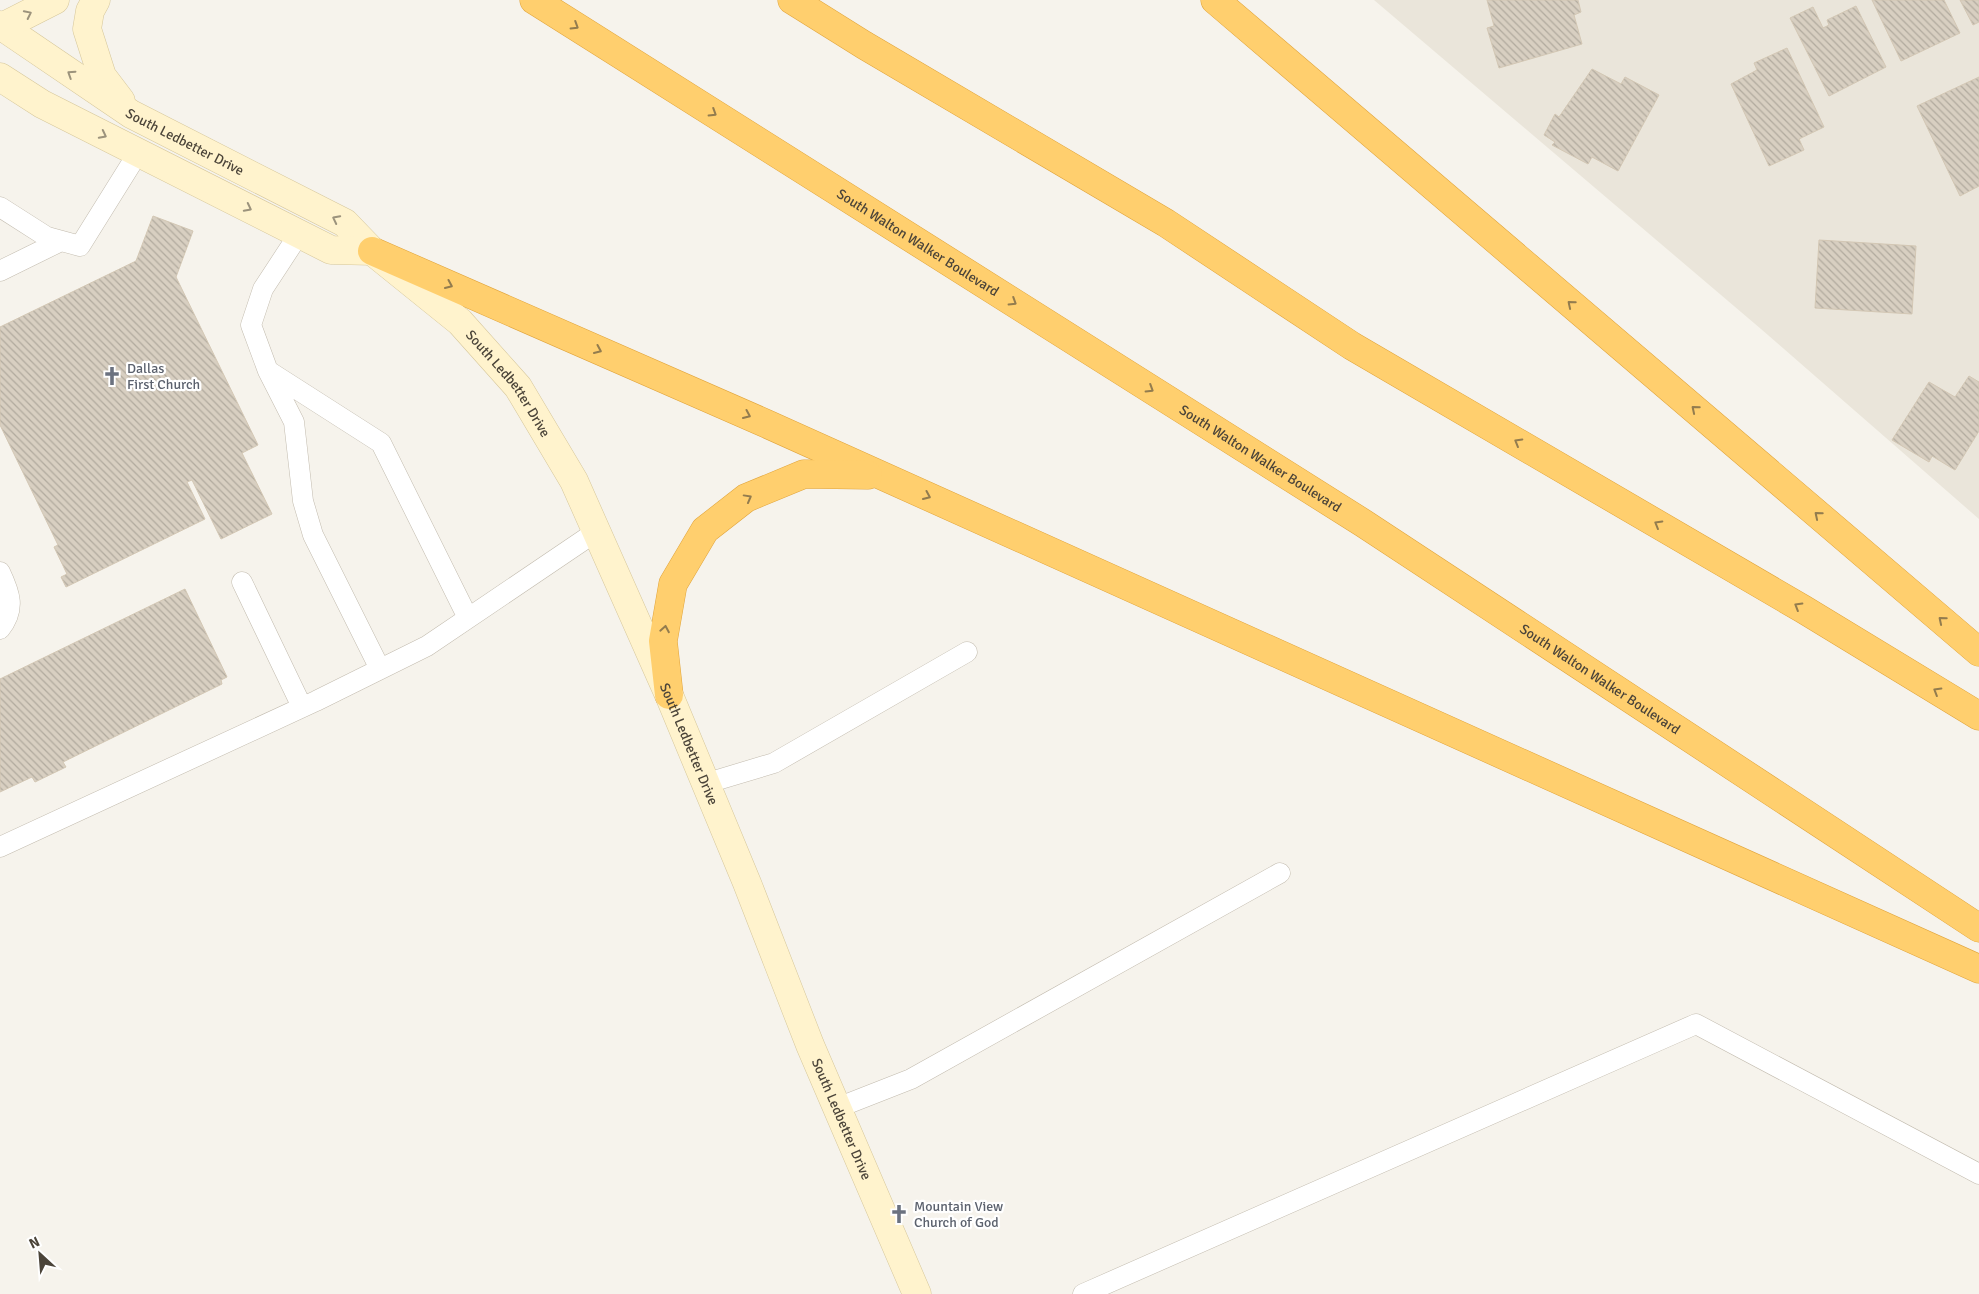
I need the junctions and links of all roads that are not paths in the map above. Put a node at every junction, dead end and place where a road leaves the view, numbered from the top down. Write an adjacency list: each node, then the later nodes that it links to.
1 (55, 0): 6 (street, one-way to 1)
2 (96, 0): 8 (street)
3 (534, 0): 31 (highway, South Walton Walker Boulevard, one-way to 31)
4 (792, 0): 27 (highway, one-way to 4)
5 (1215, 0): 23 (highway, one-way to 5)
6 (1, 26): 8 (street, South Ledbetter Drive, one-way to 6)
7 (0, 77): 9 (street, one-way to 9)
8 (131, 114): 13 (street, South Ledbetter Drive, one-way to 8)
9 (138, 152): 11 (street, one-way to 11); 12 (lane)
10 (0, 207): 12 (lane)
11 (299, 234): 13 (street); 15 (lane)
12 (61, 241): 14 (lane)
13 (372, 251): 16 (highway, one-way to 16); 17 (street, South Ledbetter Drive)
14 (0, 271)
15 (268, 371): 20 (lane); 24 (lane)
16 (895, 482): 25 (highway, one-way to 16); 32 (highway, one-way to 32)
17 (597, 531): 20 (lane); 25 (street, South Ledbetter Drive)
18 (0, 572): 21 (lane)
19 (242, 582): 26 (lane)
20 (468, 618): 24 (lane)
21 (0, 629)
22 (967, 652): 28 (lane)
23 (1979, 652)
24 (380, 669): 26 (lane)
25 (669, 695): 28 (street, South Ledbetter Drive)
26 (302, 707): 29 (lane)
27 (1979, 716)
28 (704, 784): 33 (street, South Ledbetter Drive)
29 (0, 847)
30 (1280, 872): 33 (lane)
31 (1979, 928)
32 (1979, 969)
33 (837, 1108): 35 (street, South Ledbetter Drive)
34 (1979, 1174): 36 (lane)
35 (917, 1294)
36 (1083, 1294)

